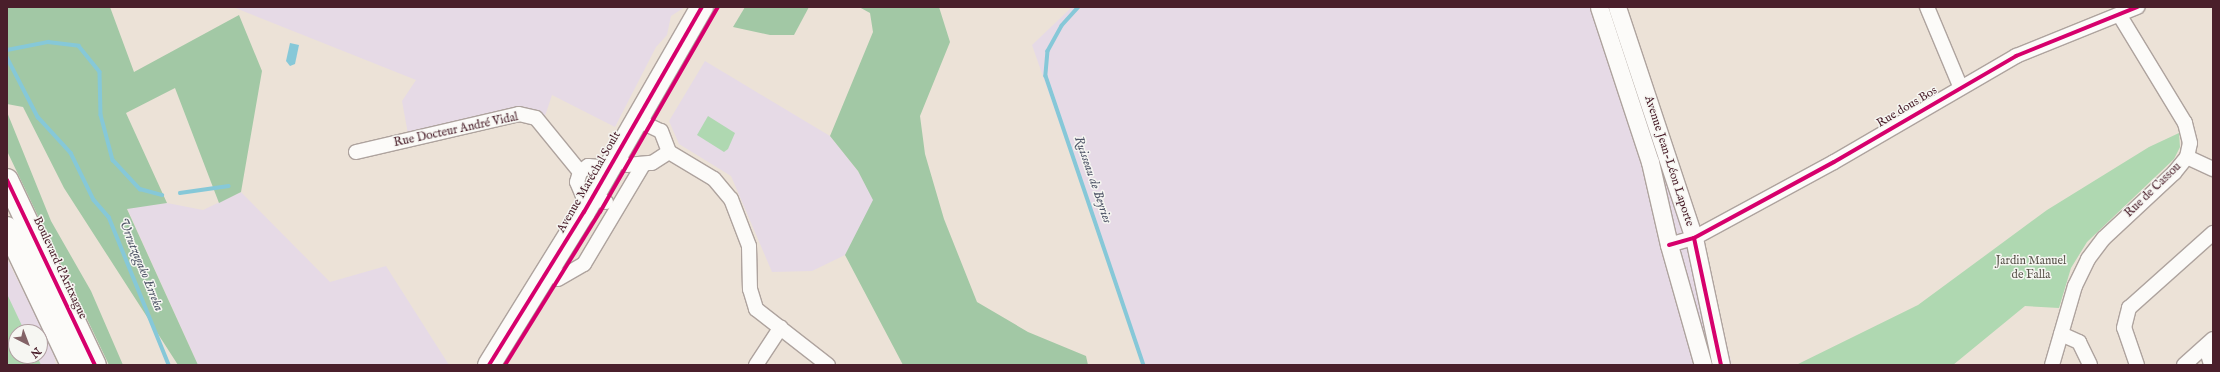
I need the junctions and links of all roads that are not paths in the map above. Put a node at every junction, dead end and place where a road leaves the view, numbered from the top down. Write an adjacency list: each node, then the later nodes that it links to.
1 (702, 7): 9 (main road)
2 (718, 7): 9 (main road)
3 (1599, 7): 21 (street, Avenue Jean-Léon Laporte)
4 (1617, 7): 20 (street, Avenue Jean-Léon Laporte)
5 (1927, 7): 8 (street)
6 (2137, 7): 7 (street, Rue dous Bos)
7 (2120, 16): 8 (street, Rue dous Bos); 12 (street, Rue de Cassou)
8 (1960, 86): 20 (street, Rue dous Bos)
9 (644, 122): 11 (street); 13 (main road)
10 (356, 152): 15 (street, Rue Docteur André Vidal)
11 (669, 152): 13 (street); 23 (street)
12 (2186, 158): 14 (street); 24 (street, Rue de Cassou)
13 (627, 166): 15 (street); 17 (main road); 22 (street)
14 (2213, 168)
15 (580, 172): 17 (street)
16 (7, 180): 27 (main road, Boulevard d'Aritxague)
17 (599, 201): 22 (main road); 28 (main road, Avenue Maréchal Soult)
18 (7, 228): 26 (main road)
19 (2213, 233): 36 (street)
20 (1694, 238): 21 (street, Rue dous Bos); 33 (street, Avenue Jean-Léon Laporte)
21 (1669, 245): 32 (street, Avenue Jean-Léon Laporte)
22 (558, 279): 29 (main road)
23 (781, 327): 30 (street); 31 (street)
24 (2061, 334): 34 (street, Rue de Cassou); 35 (street)
25 (2209, 343): 37 (street); 38 (street)
26 (72, 365)
27 (95, 365)
28 (489, 365)
29 (505, 365)
30 (756, 365)
31 (828, 365)
32 (1703, 365)
33 (1721, 365)
34 (2052, 365)
35 (2090, 365)
36 (2137, 365)
37 (2184, 365)
38 (2210, 365)

